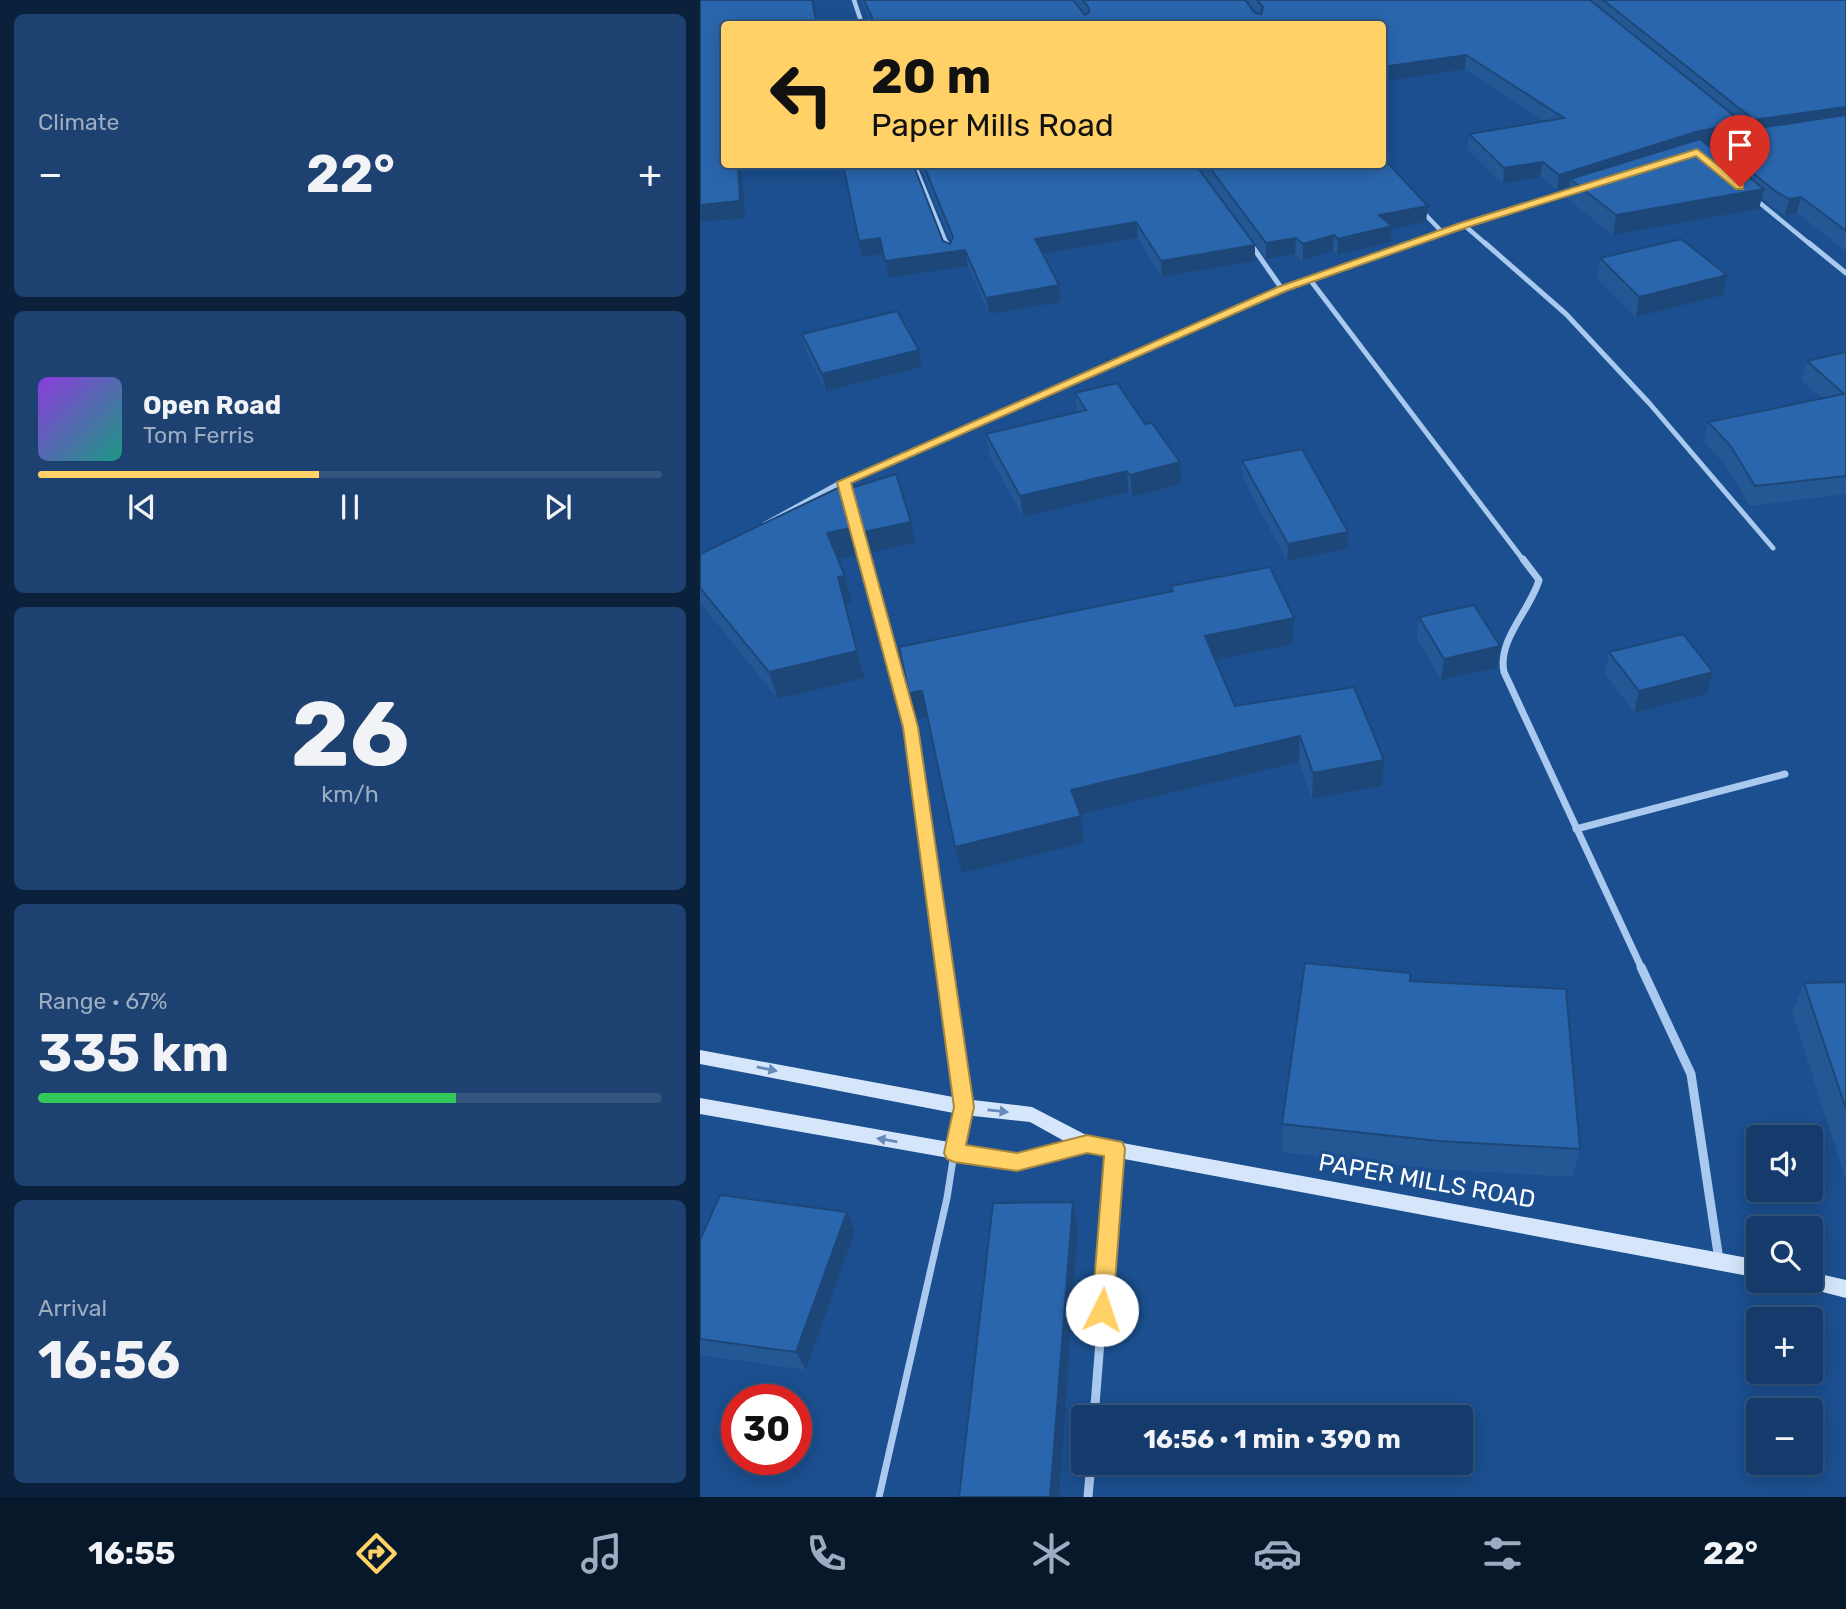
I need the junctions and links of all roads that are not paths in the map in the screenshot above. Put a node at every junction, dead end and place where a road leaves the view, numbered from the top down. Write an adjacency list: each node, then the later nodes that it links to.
1 (854, 0): 2 (street)
2 (861, 21)
3 (916, 168): 10 (street)
4 (1594, 184): 7 (street)
5 (1751, 195): 11 (street)
6 (1416, 204): 8 (street)
7 (1464, 225): 8 (street); 16 (street)
8 (1443, 233): 12 (street)
9 (1247, 240): 13 (street)
10 (951, 254)
11 (1846, 273)
12 (1311, 281): 13 (street); 18 (street)
13 (1282, 289): 14 (street)
14 (844, 482): 15 (street); 21 (street)
15 (760, 527)
16 (1773, 548)
17 (1785, 774): 18 (street)
18 (1576, 829): 25 (street)
19 (700, 1057): 21 (main road, PAPER MILLS ROAD, one-way to 21)
20 (700, 1106): 24 (main road, PAPER MILLS ROAD, one-way to 20)
21 (964, 1107): 22 (main road, PAPER MILLS ROAD, one-way to 22); 24 (street)
22 (1087, 1144): 23 (main road, PAPER MILLS ROAD); 24 (main road, PAPER MILLS ROAD)
23 (1115, 1148): 25 (main road, PAPER MILLS ROAD); 29 (street)
24 (954, 1153): 31 (lane)
25 (1719, 1260): 26 (main road, PAPER MILLS ROAD)
26 (1746, 1266)
27 (1823, 1284): 28 (main road)
28 (1846, 1289)
29 (1095, 1405)
30 (1090, 1475): 32 (street)
31 (879, 1497)
32 (1088, 1497)

